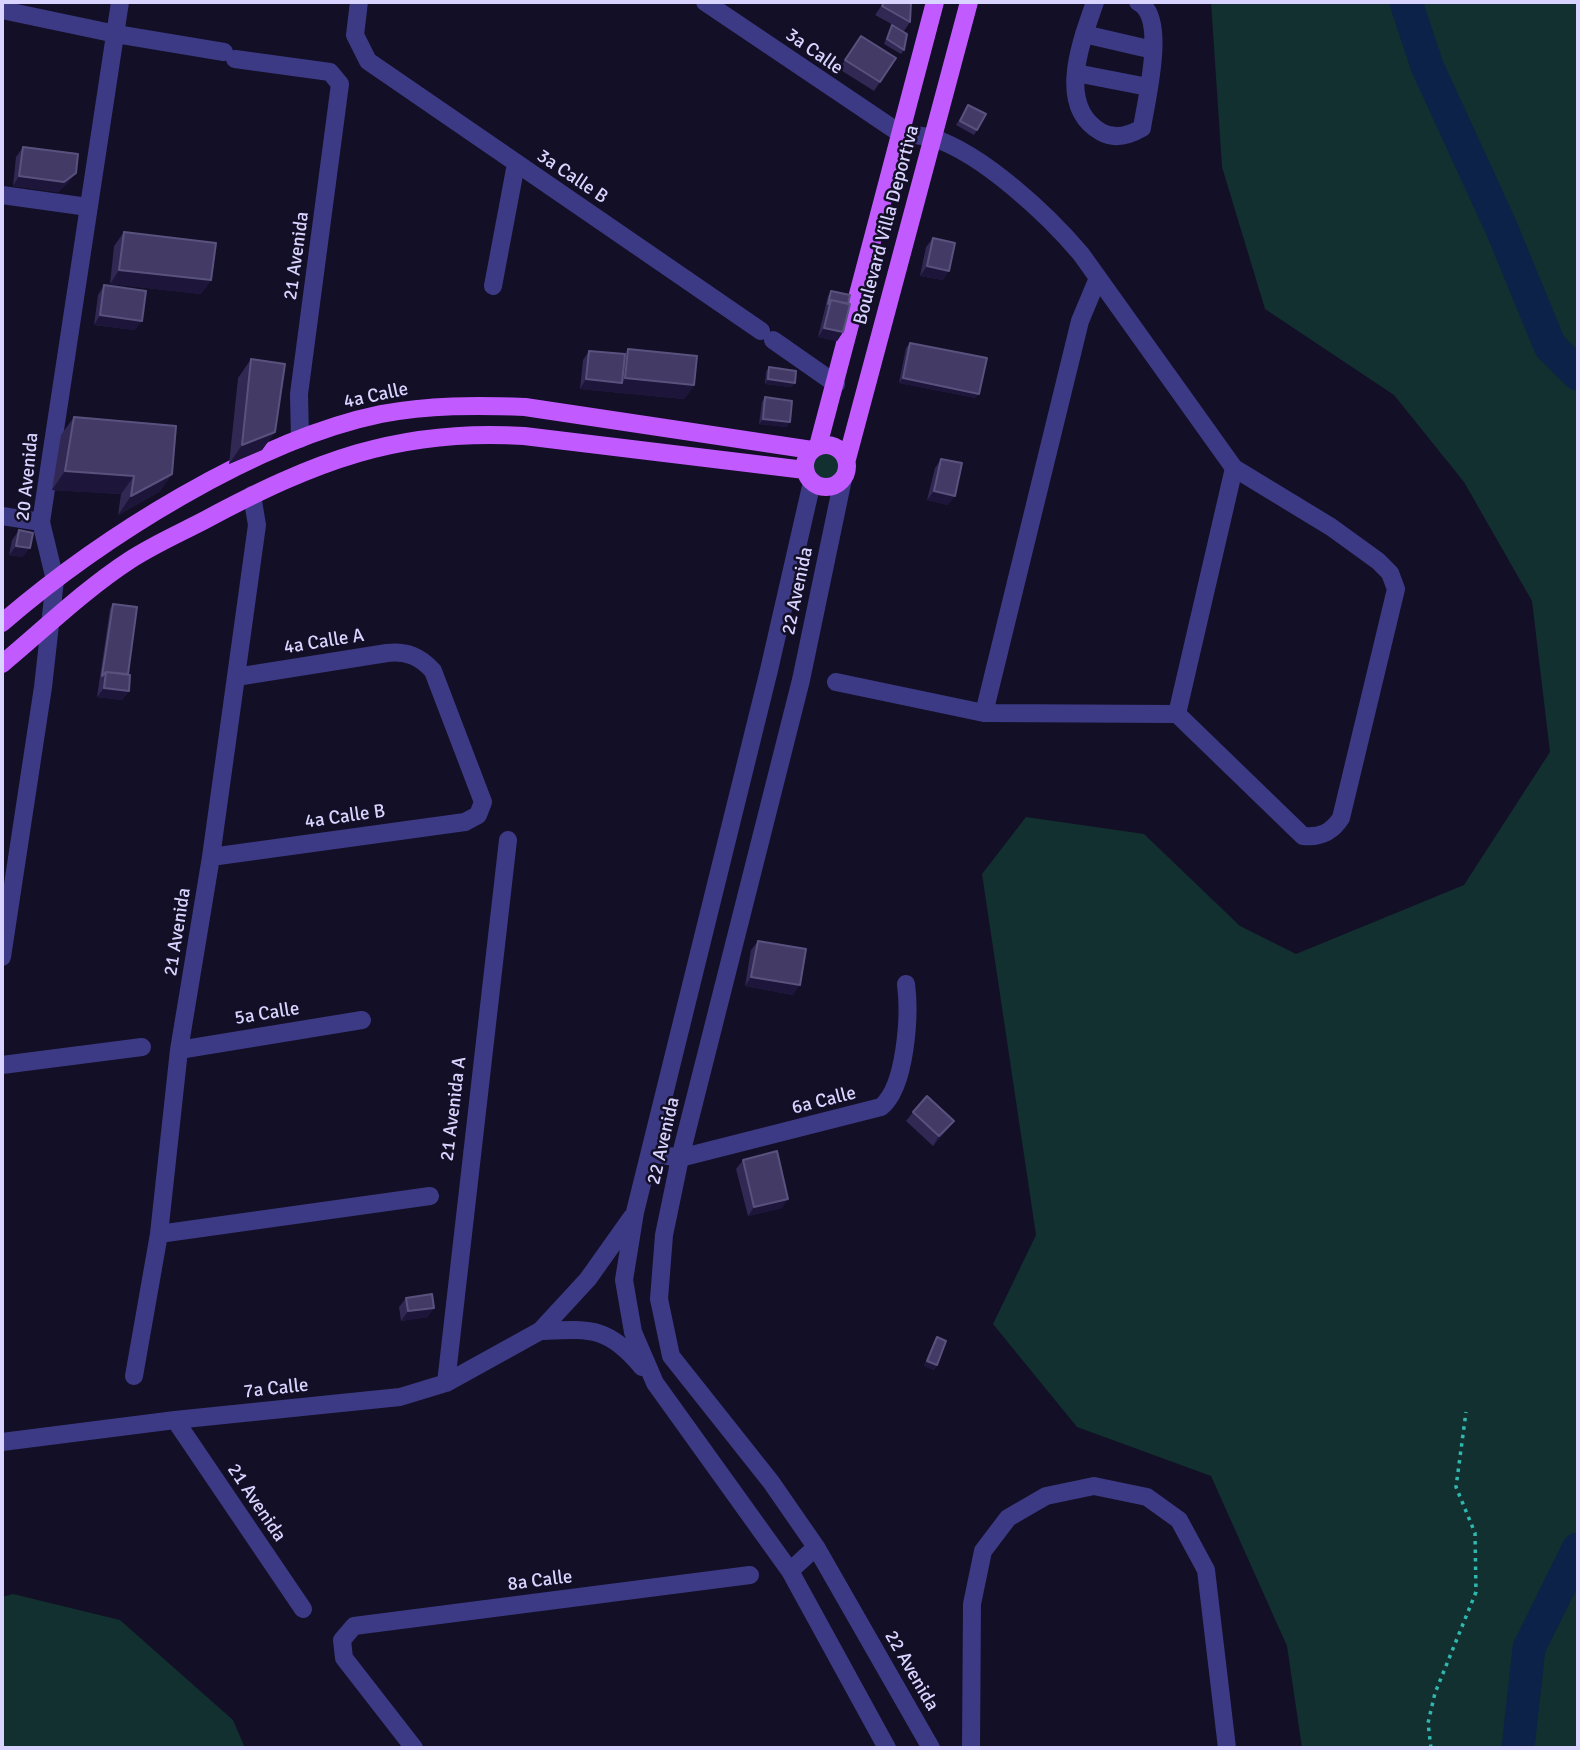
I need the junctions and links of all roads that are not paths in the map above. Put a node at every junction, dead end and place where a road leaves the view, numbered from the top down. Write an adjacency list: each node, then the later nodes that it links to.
1 (121, 2): 9 (street, 20 Avenida)
2 (359, 2): 16 (street, 3a Calle B)
3 (705, 2): 14 (street, 3a Calle)
4 (935, 2): 14 (main road, Boulevard Villa Deportiva)
5 (969, 2): 15 (main road, Boulevard Villa Deportiva)
6 (1095, 2): 10 (street)
7 (1138, 2): 11 (street)
8 (2, 10): 9 (street)
9 (116, 34): 18 (street, 20 Avenida); 22 (street, 21 Avenida)
10 (1084, 34): 11 (street); 12 (street)
11 (1153, 50): 13 (street)
12 (1076, 74): 13 (street); 13 (street)
13 (1148, 87)
14 (901, 134): 15 (street); 21 (main road, Boulevard Villa Deportiva)
15 (932, 137): 19 (street); 24 (main road, Boulevard Villa Deportiva)
16 (516, 164): 20 (street); 21 (street, 3a Calle B)
17 (2, 195): 18 (street)
18 (88, 207): 30 (street, 20 Avenida)
19 (1098, 278): 25 (street); 39 (street)
20 (494, 286)
21 (836, 384): 23 (main road, Boulevard Villa Deportiva)
22 (300, 439): 23 (main road, 4a Calle); 31 (main road, 4a Calle)
23 (815, 448): 24 (main road); 26 (main road)
24 (847, 459): 27 (main road)
25 (1234, 468): 40 (street); 40 (street)
26 (808, 476): 27 (main road); 28 (main road); 35 (street, 22 Avenida)
27 (844, 479): 37 (street, 22 Avenida)
28 (252, 495): 33 (main road); 36 (street, 21 Avenida)
29 (2, 516): 30 (street)
30 (41, 522): 31 (street, 20 Avenida)
31 (55, 580): 32 (main road, 4a Calle); 33 (street, 20 Avenida)
32 (2, 623)
33 (48, 627): 34 (main road); 44 (street, 20 Avenida)
34 (2, 664)
35 (769, 670): 37 (street); 50 (street, 22 Avenida)
36 (236, 677): 41 (street, 4a Calle A); 43 (street, 21 Avenida)
37 (801, 680): 51 (street, 22 Avenida)
38 (835, 682): 39 (street)
39 (984, 713): 40 (street)
40 (1177, 714)
41 (480, 811): 43 (street, 4a Calle B)
42 (508, 840): 57 (street, 21 Avenida A)
43 (211, 857): 48 (street, 21 Avenida)
44 (2, 957)
45 (906, 985): 51 (street, 6a Calle)
46 (362, 1020): 48 (street, 5a Calle)
47 (142, 1047): 49 (street)
48 (179, 1050): 54 (street, 21 Avenida)
49 (2, 1065)
50 (650, 1153): 51 (street, 6a Calle); 53 (street, 22 Avenida)
51 (680, 1158): 61 (street, 22 Avenida)
52 (430, 1196): 54 (street)
53 (635, 1212): 55 (street, 7a Calle); 58 (street, 22 Avenida)
54 (159, 1234): 56 (street, 21 Avenida)
55 (540, 1331): 57 (street, 7a Calle); 58 (street, 7a Calle)
56 (134, 1376)
57 (446, 1383): 59 (street, 7a Calle)
58 (654, 1383): 62 (street, 22 Avenida)
59 (175, 1420): 60 (street, 7a Calle); 64 (street, 21 Avenida)
60 (2, 1442)
61 (816, 1547): 62 (street); 67 (street, 22 Avenida)
62 (790, 1571): 66 (street, 22 Avenida)
63 (750, 1575): 65 (street, 8a Calle)
64 (303, 1609)
65 (414, 1748)
66 (887, 1748)
67 (931, 1748)
68 (971, 1748): 69 (street)
69 (1227, 1748)

